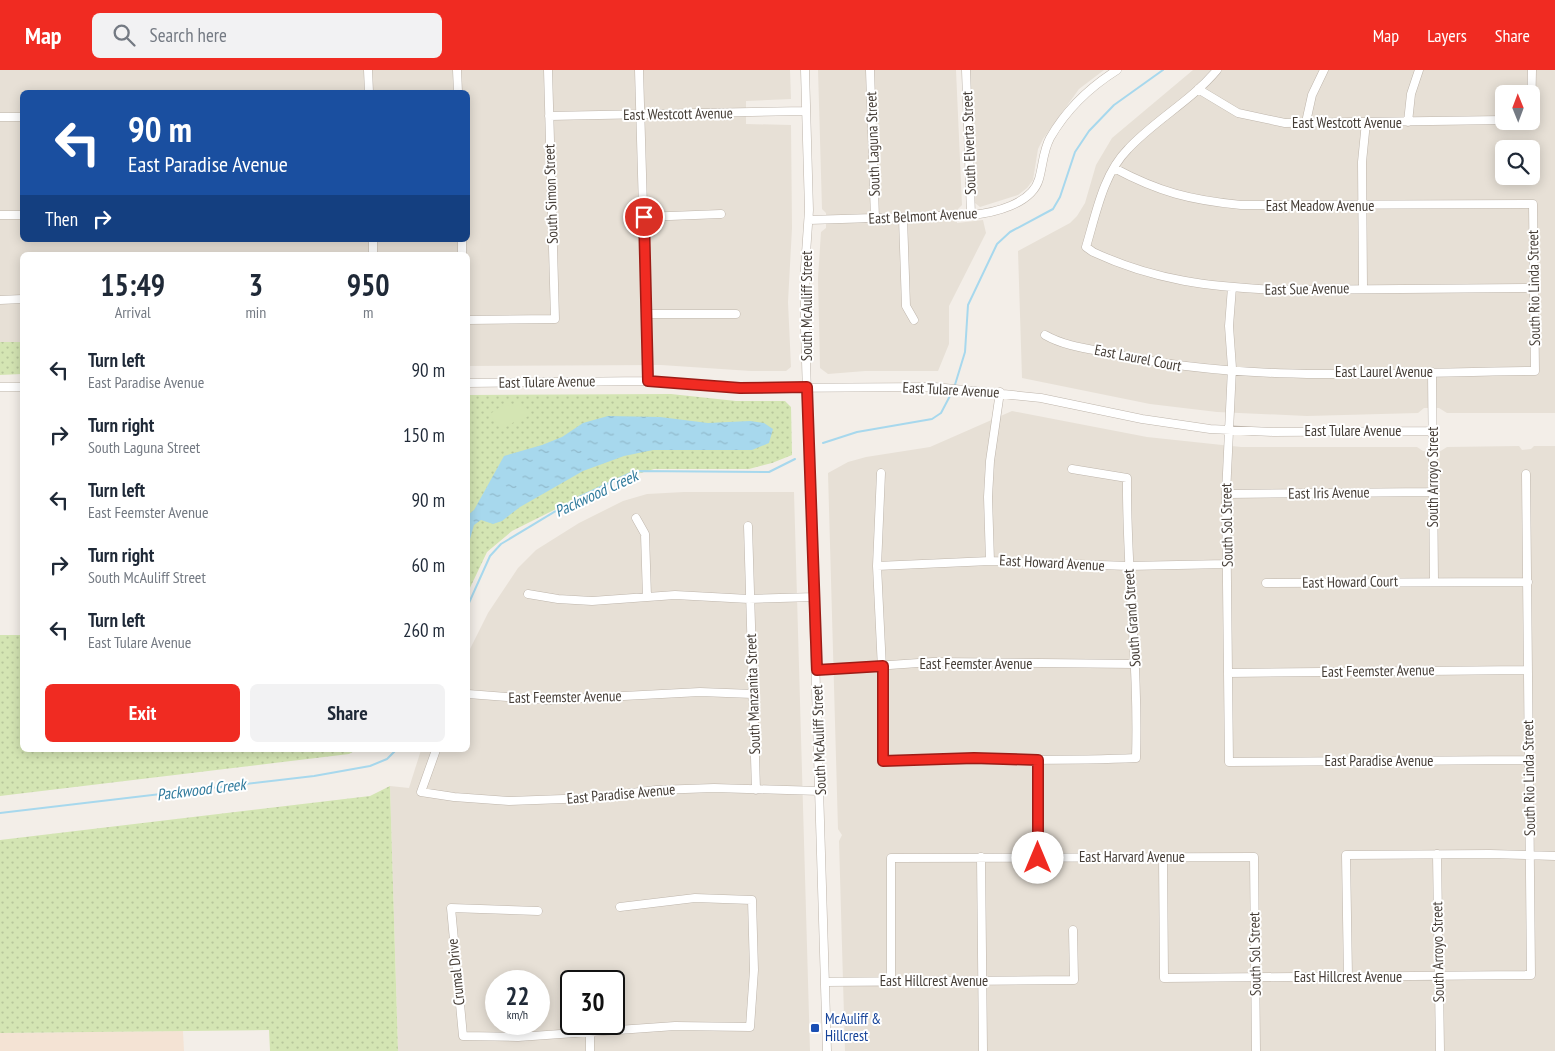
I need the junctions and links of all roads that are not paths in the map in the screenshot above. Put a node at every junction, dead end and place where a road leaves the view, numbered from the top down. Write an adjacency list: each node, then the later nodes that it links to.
1 (368, 70): 15 (street)
2 (457, 70): 16 (street)
3 (548, 70): 19 (street, South Simon Street)
4 (640, 70): 18 (street)
5 (804, 70): 17 (street, South McAuliff Street)
6 (870, 70): 35 (street, South Laguna Street)
7 (966, 70): 32 (street, South Elverta Street)
8 (1117, 70): 32 (street, East Belmont Avenue)
9 (1217, 70): 14 (street)
10 (1324, 70): 23 (street)
11 (1419, 70): 25 (street)
12 (1532, 70): 13 (street)
13 (1532, 85)
14 (1198, 89): 23 (street, East Westcott Avenue); 26 (street)
15 (368, 90)
16 (458, 90)
17 (806, 111): 18 (street, East Westcott Avenue); 36 (street, South McAuliff Street)
18 (641, 115): 19 (street, East Westcott Avenue); 33 (street)
19 (549, 116): 44 (street, South Simon Street)
20 (20, 117): 21 (street)
21 (0, 118)
22 (1495, 120): 25 (street, East Westcott Avenue)
23 (1306, 122): 24 (street, East Westcott Avenue)
24 (1366, 122): 25 (street, East Westcott Avenue); 28 (street)
25 (1408, 122)
26 (1114, 168): 28 (street, East Meadow Avenue); 37 (street, East Sue Avenue)
27 (1533, 204): 28 (street, East Meadow Avenue); 39 (street, South Rio Linda Street)
28 (1362, 206): 38 (street)
29 (721, 214): 33 (street)
30 (0, 215): 31 (street)
31 (20, 215)
32 (971, 215): 34 (street, East Belmont Avenue)
33 (644, 217): 42 (street)
34 (903, 218): 35 (street, East Belmont Avenue); 45 (street)
35 (875, 219): 36 (street, East Belmont Avenue)
36 (809, 220): 54 (street, South McAuliff Street)
37 (1232, 288): 38 (street, East Sue Avenue); 47 (street, South Sol Street)
38 (1363, 288): 39 (street, East Sue Avenue)
39 (1534, 288): 48 (street, South Rio Linda Street)
40 (0, 300): 41 (street)
41 (20, 300)
42 (646, 314): 43 (street); 50 (street)
43 (736, 314)
44 (470, 320)
45 (914, 320)
46 (1046, 335): 47 (street, East Laurel Court)
47 (1232, 371): 49 (street, East Laurel Avenue); 56 (street, South Sol Street)
48 (1536, 371): 49 (street, East Laurel Avenue)
49 (1432, 372): 57 (street, South Arroyo Street)
50 (648, 381): 51 (street, East Tulare Avenue); 54 (street, East Tulare Avenue)
51 (470, 383)
52 (0, 387): 53 (street)
53 (20, 387)
54 (807, 387): 55 (street, East Tulare Avenue); 74 (street, South McAuliff Street)
55 (1000, 392): 56 (street, East Tulare Avenue); 65 (street)
56 (1228, 430): 57 (street, East Tulare Avenue); 62 (street, South Sol Street)
57 (1432, 431): 61 (street, South Arroyo Street)
58 (1072, 468): 68 (street, South Grand Street)
59 (881, 472): 67 (street)
60 (1526, 474): 70 (street, South Rio Linda Street)
61 (1433, 492): 62 (street, East Iris Avenue); 69 (street, South Arroyo Street)
62 (1226, 494): 66 (street, South Sol Street)
63 (636, 518): 73 (street)
64 (748, 526): 75 (street, South Manzanita Street)
65 (990, 561): 67 (street, East Howard Avenue); 68 (street, East Howard Avenue)
66 (1227, 564): 68 (street, East Howard Avenue); 80 (street, South Sol Street)
67 (877, 566): 77 (street)
68 (1128, 566): 76 (street, South Grand Street)
69 (1434, 581): 70 (street); 71 (street, East Howard Court)
70 (1528, 582): 79 (street, South Rio Linda Street)
71 (1266, 583)
72 (528, 594): 73 (street)
73 (647, 597): 75 (street)
74 (815, 597): 75 (street); 78 (street, South McAuliff Street)
75 (749, 599): 82 (street, South Manzanita Street)
76 (1136, 664): 77 (street, East Feemster Avenue); 84 (street, South Grand Street)
77 (883, 666): 78 (street, East Feemster Avenue); 84 (street)
78 (817, 670): 88 (street, South McAuliff Street)
79 (1528, 670): 80 (street, East Feemster Avenue); 85 (street, South Rio Linda Street)
80 (1228, 673): 86 (street, South Sol Street)
81 (470, 694): 82 (street, East Feemster Avenue)
82 (752, 694): 87 (street, South Manzanita Street)
83 (435, 752): 87 (street, East Paradise Avenue)
84 (1038, 760): 95 (street)
85 (1528, 760): 86 (street, East Paradise Avenue); 90 (street, South Rio Linda Street)
86 (1229, 762)
87 (756, 790): 88 (street, East Paradise Avenue)
88 (820, 791): 104 (street, South McAuliff Street)
89 (1437, 854): 90 (street); 100 (street, South Arroyo Street); 101 (street)
90 (1531, 855): 91 (street); 99 (street, South Rio Linda Street)
91 (1555, 856)
92 (980, 857): 95 (street, East Harvard Avenue); 103 (street); 105 (street, East Harvard Avenue)
93 (1163, 857): 94 (street, East Harvard Avenue); 95 (street, East Harvard Avenue); 102 (street, East Hillcrest Avenue)
94 (1254, 857): 102 (street, South Sol Street)
95 (1038, 858)
96 (620, 907): 106 (street)
97 (538, 911): 107 (street, Crumal Drive)
98 (1073, 930): 103 (street, East Hillcrest Avenue)
99 (1531, 975): 100 (street, East Hillcrest Avenue)
100 (1438, 976): 101 (street, East Hillcrest Avenue); 113 (street, South Arroyo Street)
101 (1348, 977): 102 (street, East Hillcrest Avenue)
102 (1255, 978): 112 (street, South Sol Street)
103 (982, 981): 105 (street, East Hillcrest Avenue); 111 (street)
104 (825, 982): 105 (street, East Hillcrest Avenue); 110 (street, South McAuliff Street)
105 (891, 982)
106 (625, 1030)
107 (560, 1034)
108 (590, 1035): 109 (street)
109 (590, 1051)
110 (827, 1051)
111 (983, 1051)
112 (1256, 1051)
113 (1440, 1051)

